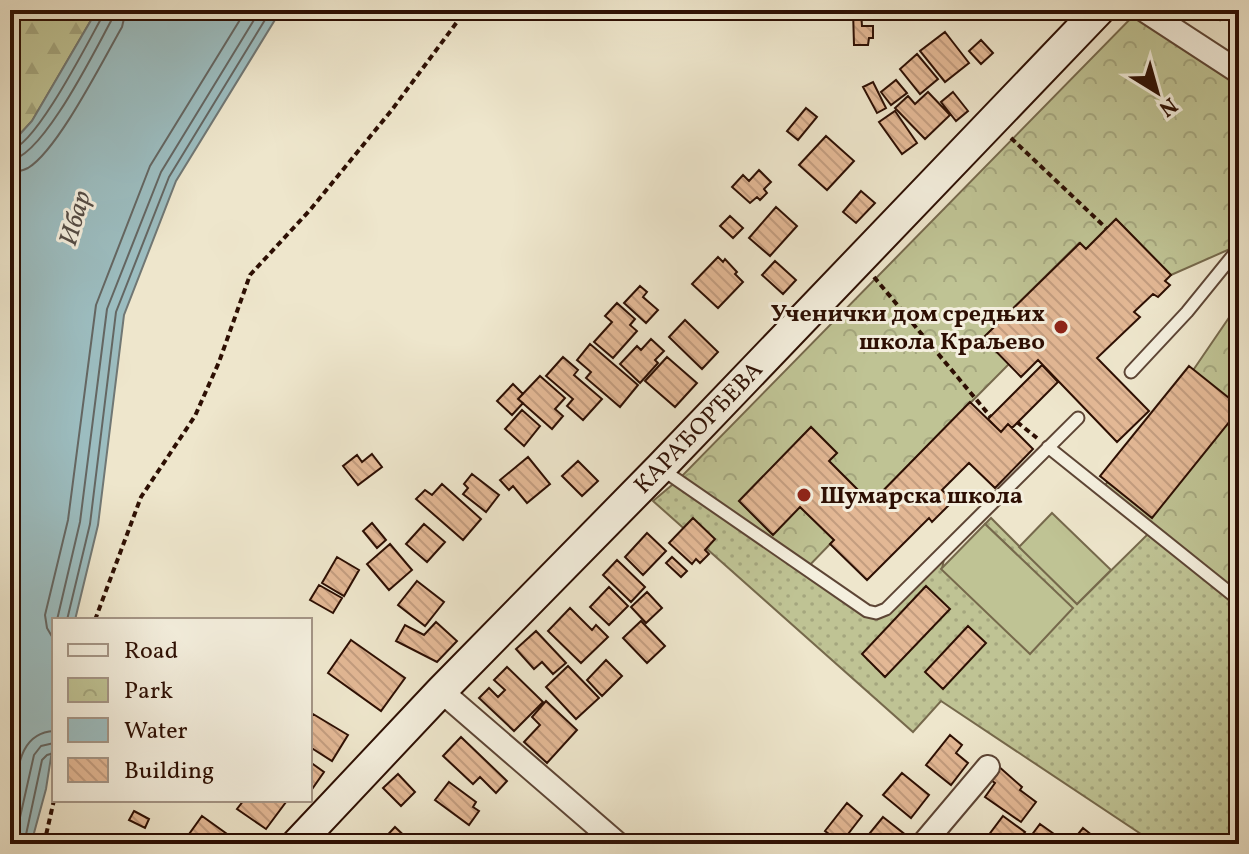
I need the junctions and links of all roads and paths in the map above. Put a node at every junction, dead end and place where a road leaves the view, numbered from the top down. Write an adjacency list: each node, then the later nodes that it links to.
1 (460, 10): 16 (path)
2 (1144, 10): 4 (street)
3 (1088, 13): 5 (street, КАРАЂОРЂЕВА)
4 (1237, 67)
5 (981, 132): 6 (path); 8 (street, КАРАЂОРЂЕВА)
6 (1106, 228)
7 (1239, 248): 9 (lane)
8 (845, 272): 10 (path); 14 (street, КАРАЂОРЂЕВА)
9 (1131, 372)
10 (990, 416)
11 (1078, 418): 13 (lane)
12 (1017, 422): 13 (path)
13 (1048, 447): 14 (lane); 15 (lane)
14 (660, 468): 17 (street, КАРАЂОРЂЕВА)
15 (1239, 600)
16 (96, 618)
17 (441, 691): 21 (street, КАРАЂОРЂЕВА); 22 (street)
18 (988, 767): 23 (street)
19 (54, 802): 20 (path)
20 (44, 844)
21 (297, 844)
22 (618, 844)
23 (923, 844)

